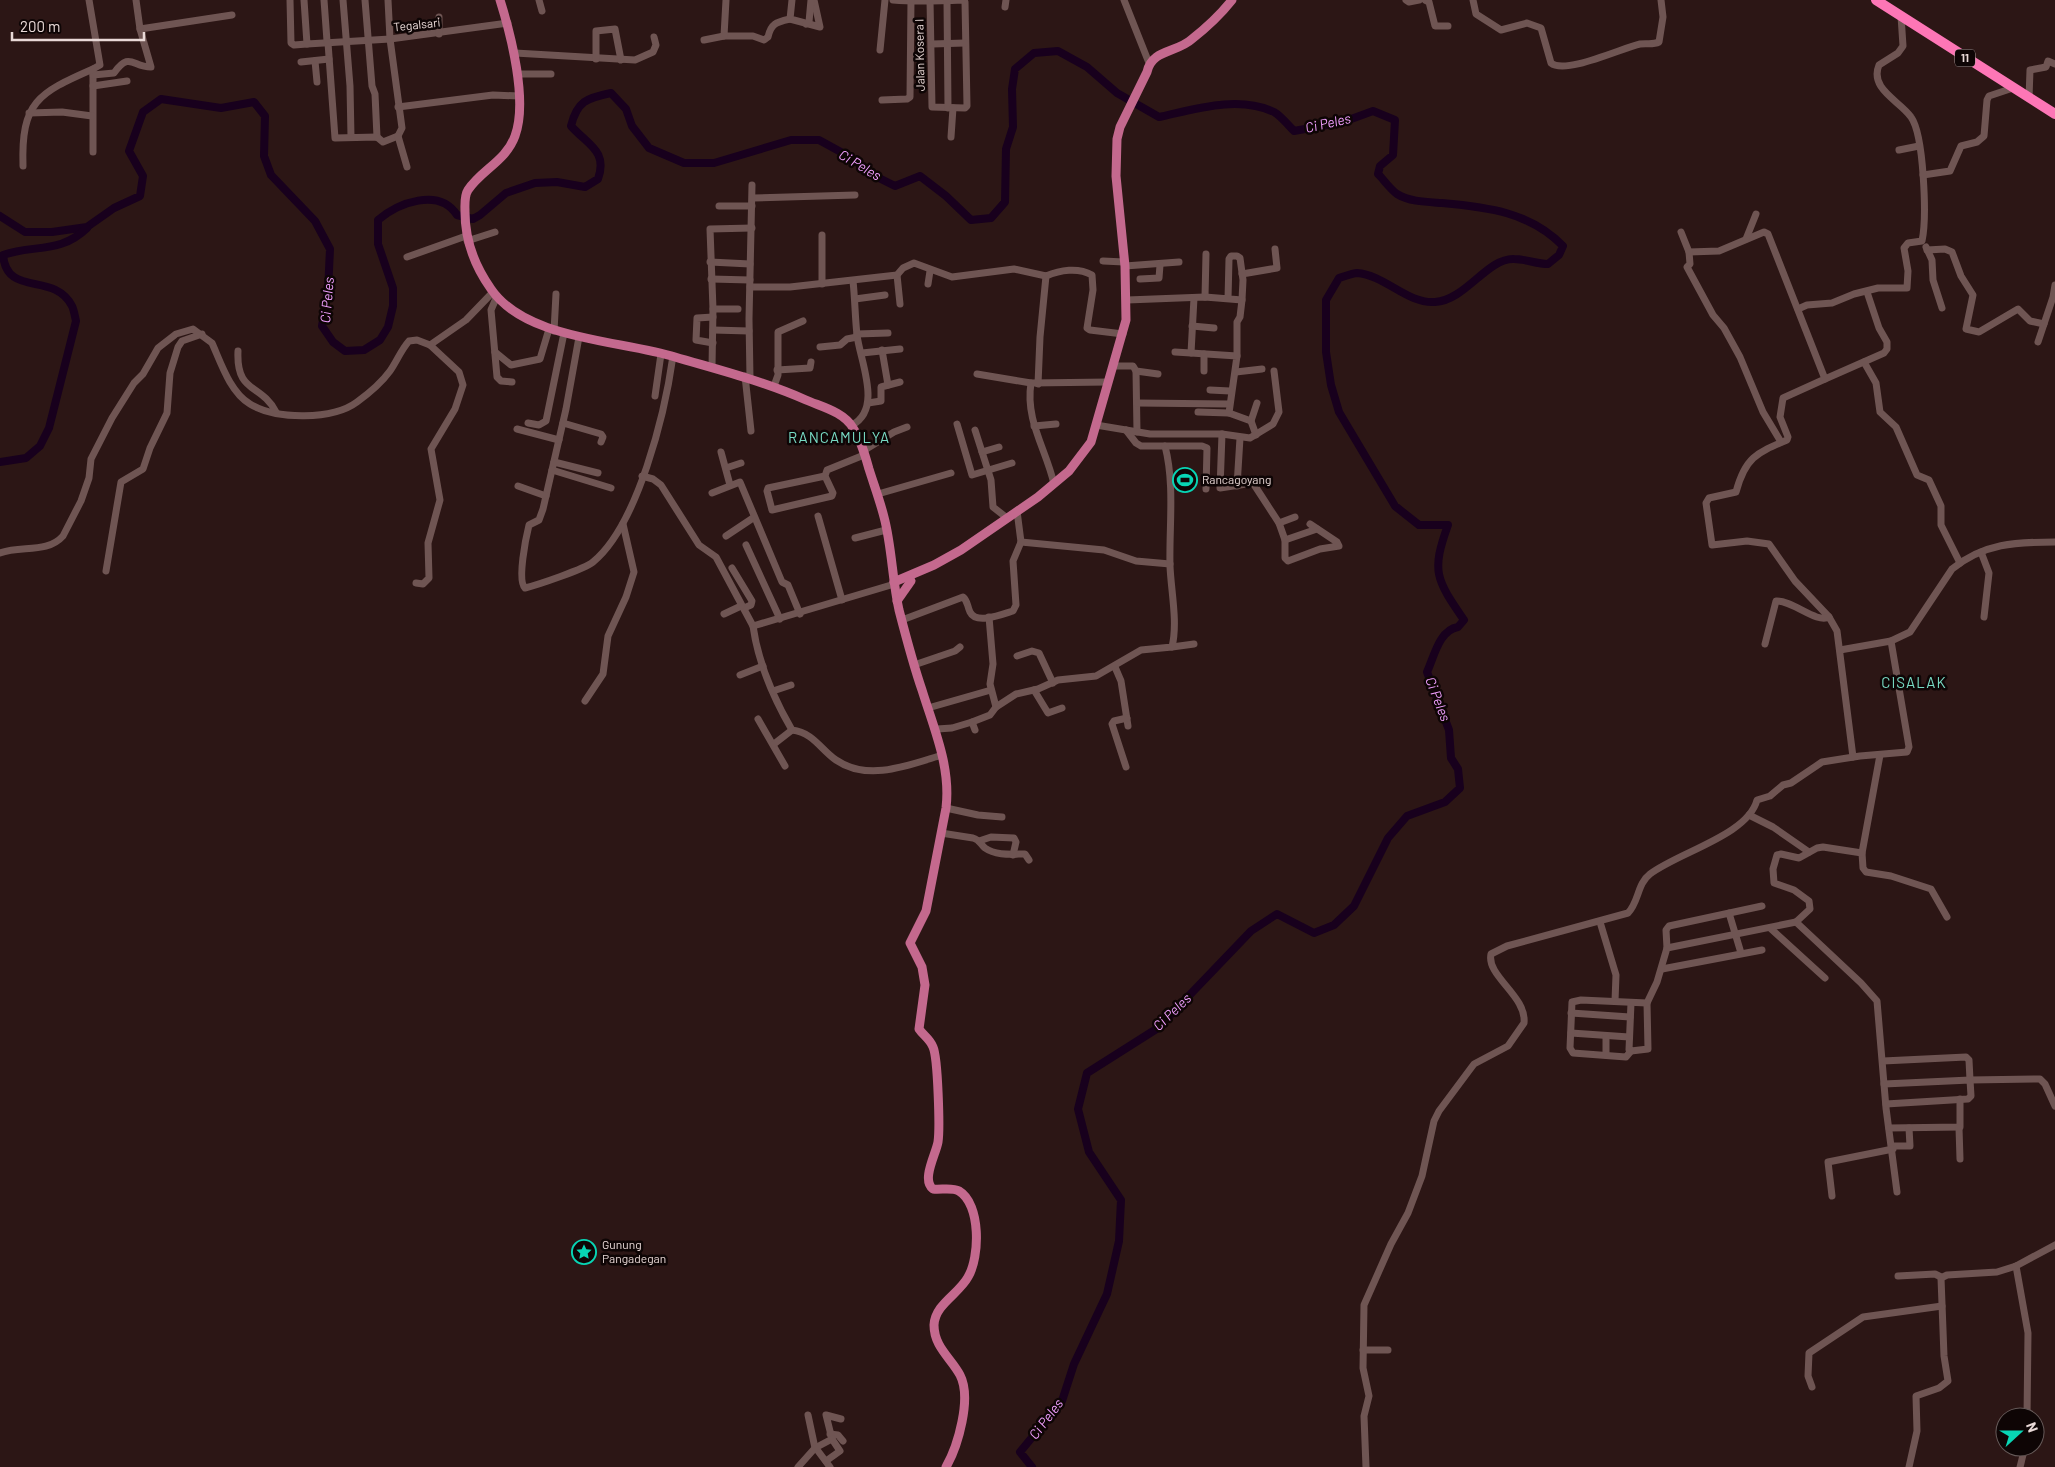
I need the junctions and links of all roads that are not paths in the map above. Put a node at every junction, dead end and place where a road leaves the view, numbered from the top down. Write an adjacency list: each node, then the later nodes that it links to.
1 (88, 0): 57 (street)
2 (136, 0): 35 (street)
3 (290, 0): 45 (street)
4 (304, 0): 45 (street)
5 (324, 0): 43 (street)
6 (343, 0): 42 (street)
7 (365, 0): 40 (street)
8 (388, 0): 39 (street)
9 (500, 0): 32 (main road)
10 (539, 0): 27 (street)
11 (726, 0): 37 (street)
12 (792, 0): 31 (street)
13 (813, 0): 33 (street); 33 (street)
14 (885, 0): 48 (street)
15 (893, 0): 16 (street)
16 (911, 0): 17 (street); 66 (street)
17 (930, 0): 26 (street); 46 (street, Jalan Kosera I)
18 (1124, 0): 56 (street)
19 (1232, 0): 56 (main road)
20 (1406, 0): 21 (street)
21 (1420, 0)
22 (1425, 0): 34 (street)
23 (1473, 0): 24 (street)
24 (1660, 0)
25 (1876, 0): 29 (highway, 11)
26 (947, 1): 44 (street); 47 (street)
27 (542, 11)
28 (232, 15): 35 (street)
29 (1901, 16): 63 (highway, 11); 76 (street)
30 (439, 17): 36 (street)
31 (790, 19): 33 (street); 37 (street)
32 (508, 24): 36 (street, Tegalsari); 49 (main road)
33 (806, 24)
34 (1448, 26)
35 (140, 28): 57 (street)
36 (439, 34): 39 (street, Tegalsari)
37 (724, 36): 41 (street)
38 (654, 37): 52 (street)
39 (390, 39): 40 (street, Tegalsari); 67 (street)
40 (368, 40): 42 (street, Tegalsari); 74 (street)
41 (704, 40)
42 (347, 41): 43 (street, Tegalsari); 73 (street)
43 (327, 42): 45 (street, Tegalsari); 50 (street)
44 (965, 43): 47 (street); 68 (street)
45 (307, 44)
46 (932, 44): 47 (street); 68 (street, Jalan Kosera I)
47 (949, 44): 68 (street)
48 (880, 50)
49 (515, 53): 51 (street); 58 (main road)
50 (329, 59): 53 (street); 73 (street)
51 (596, 59): 52 (street); 52 (street)
52 (621, 60)
53 (315, 61): 54 (street); 61 (street)
54 (301, 62)
55 (2055, 64): 65 (street)
56 (1148, 67): 103 (main road)
57 (93, 72): 62 (street); 69 (street)
58 (517, 74): 59 (street); 64 (main road)
59 (551, 74)
60 (127, 81): 62 (street)
61 (317, 82)
62 (94, 86): 71 (street)
63 (2013, 88): 65 (highway, 11); 81 (street)
64 (518, 96): 67 (street); 90 (main road)
65 (2029, 98): 70 (highway, 11)
66 (882, 100)
67 (398, 108): 72 (street)
68 (951, 108): 75 (street)
69 (29, 113): 71 (street); 79 (street)
70 (2055, 114)
71 (92, 116): 78 (street)
72 (398, 136): 74 (street); 80 (street)
73 (352, 137): 74 (street)
74 (377, 137)
75 (951, 137)
76 (1919, 146): 77 (street); 81 (street)
77 (1898, 150)
78 (93, 152)
79 (23, 166)
80 (408, 167)
81 (1923, 174): 93 (street)
82 (752, 185): 84 (street)
83 (855, 196): 84 (street)
84 (752, 202): 85 (street); 87 (street)
85 (719, 206)
86 (1756, 214): 92 (street)
87 (752, 228): 100 (street); 102 (street)
88 (495, 232): 90 (street)
89 (1681, 232): 96 (street)
90 (466, 235): 98 (street); 117 (main road)
91 (822, 235): 113 (street)
92 (1746, 239): 96 (street); 130 (street)
93 (1923, 240): 95 (street); 116 (street)
94 (1276, 249): 106 (street)
95 (1927, 250): 127 (street); 133 (street)
96 (1689, 252): 209 (street)
97 (1206, 254): 121 (street)
98 (406, 257)
99 (1104, 261): 103 (street)
100 (710, 262): 102 (street); 109 (street)
101 (1179, 262): 104 (street)
102 (750, 264): 112 (street)
103 (1124, 264): 104 (street); 124 (main road)
104 (1160, 265): 110 (street)
105 (930, 270): 107 (street); 108 (street); 114 (street)
106 (1242, 274): 123 (street); 125 (street)
107 (896, 275): 111 (street); 126 (street)
108 (1046, 276): 142 (street); 177 (street)
109 (711, 279): 112 (street); 128 (street)
110 (1140, 279)
111 (853, 280): 113 (street); 122 (street)
112 (750, 283): 113 (street); 138 (street)
113 (822, 284)
114 (928, 284)
115 (2055, 285): 133 (street)
116 (1867, 292): 130 (street); 161 (street)
117 (495, 294): 136 (main road); 147 (street); 152 (street)
118 (556, 294): 136 (street)
119 (885, 295): 122 (street)
120 (1194, 298): 121 (street); 124 (street); 134 (street)
121 (1205, 298): 123 (street)
122 (855, 299): 143 (street)
123 (1228, 299): 125 (street)
124 (1127, 300): 142 (main road)
125 (1242, 300): 159 (street)
126 (900, 304)
127 (1942, 308)
128 (713, 309): 129 (street); 131 (street)
129 (738, 309)
130 (1798, 309): 173 (street)
131 (713, 317): 137 (street); 146 (street)
132 (803, 320): 165 (street)
133 (2044, 324): 145 (street)
134 (1192, 326): 135 (street); 155 (street)
135 (1214, 328)
136 (551, 330): 139 (main road); 152 (street)
137 (713, 330): 138 (street); 146 (street)
138 (749, 331): 172 (street)
139 (564, 333): 144 (main road); 191 (street)
140 (888, 333): 143 (street)
141 (202, 334): 187 (street); 251 (street); 256 (street)
142 (1123, 334): 162 (main road)
143 (857, 335): 148 (street); 154 (street)
144 (579, 336): 156 (main road); 192 (street)
145 (2038, 342)
146 (713, 343): 163 (street)
147 (430, 346): 187 (street); 258 (street)
148 (820, 347)
149 (900, 349): 150 (street)
150 (882, 350): 154 (street); 178 (street)
151 (238, 351): 187 (street)
152 (495, 352): 174 (street)
153 (1175, 352): 155 (street)
154 (862, 353): 183 (street)
155 (1191, 353): 157 (street)
156 (661, 354): 158 (main road); 182 (street)
157 (1204, 354): 159 (street); 167 (street)
158 (673, 356): 163 (main road); 223 (street)
159 (1237, 356): 169 (street)
160 (811, 362): 165 (street)
161 (1864, 362): 173 (street); 252 (street)
162 (1113, 366): 166 (street); 176 (main road)
163 (712, 367): 172 (main road)
164 (1262, 369): 169 (street)
165 (778, 370): 179 (street)
166 (1136, 371): 171 (street); 184 (street)
167 (1204, 371)
168 (1274, 371): 205 (street)
169 (1236, 372): 181 (street)
170 (977, 374): 177 (street)
171 (1158, 374)
172 (748, 377): 179 (main road); 202 (street)
173 (1825, 379): 209 (street)
174 (512, 382)
175 (900, 382): 178 (street)
176 (1108, 382): 177 (street); 196 (main road)
177 (1035, 383): 198 (street)
178 (888, 385): 183 (street)
179 (774, 386): 195 (main road)
180 (1210, 390): 181 (street)
181 (1230, 391): 185 (street)
182 (655, 396)
183 (868, 403): 195 (street)
184 (1137, 403): 185 (street); 203 (street)
185 (1229, 404): 189 (street)
186 (1257, 404): 190 (street)
187 (276, 412)
188 (1198, 412): 189 (street)
189 (1229, 413): 190 (street)
190 (1251, 421): 205 (street)
191 (528, 423)
192 (562, 423): 207 (street); 208 (street)
193 (957, 424): 220 (street)
194 (1056, 424): 198 (street)
195 (852, 425): 214 (main road)
196 (1096, 425): 201 (street); 225 (main road)
197 (907, 426): 214 (street)
198 (1034, 426): 225 (street)
199 (517, 429): 207 (street)
200 (975, 430): 213 (street)
201 (1126, 430): 203 (street); 210 (street)
202 (751, 431)
203 (1137, 432): 204 (street)
204 (1222, 434): 206 (street); 228 (street)
205 (1256, 436): 206 (street)
206 (1240, 438): 228 (street)
207 (559, 440): 215 (street)
208 (601, 442)
209 (1781, 442): 266 (street)
210 (1165, 446): 230 (street); 253 (street)
211 (999, 447): 213 (street)
212 (721, 452): 218 (street)
213 (982, 452): 220 (street)
214 (864, 453): 224 (street); 232 (main road)
215 (554, 462): 219 (street); 222 (street)
216 (741, 463): 218 (street)
217 (1012, 463): 220 (street)
218 (726, 468): 226 (street)
219 (552, 470): 229 (street); 233 (street)
220 (988, 471): 238 (street)
221 (951, 472): 232 (street)
222 (598, 473)
223 (642, 476): 240 (street); 262 (street)
224 (824, 476): 224 (street)
225 (1054, 484): 234 (main road)
226 (730, 485): 231 (street); 237 (street)
227 (518, 486): 233 (street)
228 (1237, 486): 239 (street)
229 (611, 488)
230 (1206, 489)
231 (712, 493)
232 (878, 494): 243 (main road)
233 (546, 496): 240 (street)
234 (1017, 511): 238 (main road); 247 (street)
235 (818, 516): 260 (street)
236 (1295, 517): 239 (street)
237 (754, 518): 244 (street); 264 (street)
238 (1007, 518): 257 (main road)
239 (1278, 523): 246 (street)
240 (623, 524): 287 (street)
241 (1310, 524): 242 (street)
242 (1317, 529): 246 (street); 246 (street)
243 (886, 530): 245 (street); 255 (main road)
244 (726, 536)
245 (854, 538)
246 (1284, 540)
247 (1021, 542): 253 (street); 265 (street)
248 (2055, 542): 250 (street)
249 (746, 545): 268 (street)
250 (1981, 552): 252 (street); 267 (street)
251 (0, 553)
252 (1960, 563): 271 (street)
253 (1170, 564): 275 (street)
254 (732, 568): 262 (street)
255 (892, 568): 257 (main road); 259 (main road)
256 (106, 570)
257 (910, 578): 259 (main road); 261 (main road)
258 (416, 583)
259 (894, 585): 260 (street); 261 (main road)
260 (842, 600): 264 (street)
261 (897, 601): 269 (main road)
262 (743, 607): 263 (street); 270 (street)
263 (724, 614)
264 (800, 614): 268 (street)
265 (989, 617): 269 (street); 284 (street)
266 (1829, 617): 273 (street); 276 (street)
267 (1984, 617)
268 (780, 619): 270 (street)
269 (902, 620): 278 (main road)
270 (753, 626): 279 (street)
271 (1891, 640): 276 (street); 298 (street)
272 (1194, 644): 275 (street)
273 (1765, 644)
274 (960, 647): 278 (street)
275 (1172, 647): 280 (street)
276 (1840, 650): 299 (street)
277 (1017, 656): 282 (street)
278 (914, 665): 289 (main road)
279 (763, 666): 281 (street); 286 (street)
280 (1114, 667): 282 (street); 301 (street)
281 (740, 675)
282 (1053, 683): 285 (street)
283 (791, 685): 286 (street)
284 (991, 690): 288 (street); 289 (street)
285 (1034, 690): 288 (street); 290 (street)
286 (773, 691): 294 (street)
287 (585, 701)
288 (996, 707): 292 (street)
289 (928, 708): 293 (main road)
290 (1062, 708)
291 (758, 719): 296 (street)
292 (972, 722): 293 (street); 295 (street)
293 (937, 729): 297 (main road)
294 (792, 730): 296 (street); 297 (street)
295 (975, 730)
296 (774, 744): 300 (street)
297 (942, 755): 302 (main road)
298 (1880, 755): 299 (street); 308 (street)
299 (1852, 757): 303 (street)
300 (785, 766)
301 (1126, 767)
302 (946, 808): 304 (street); 305 (main road)
303 (1749, 815): 307 (street); 314 (street)
304 (1002, 817)
305 (941, 833): 306 (street); 362 (main road)
306 (980, 841): 309 (street); 309 (street)
307 (1809, 852): 308 (street); 315 (street)
308 (1862, 853): 313 (street)
309 (1013, 855): 310 (street)
310 (1029, 860)
311 (1762, 906): 312 (street)
312 (1729, 913): 317 (street); 318 (street)
313 (1947, 916)
314 (1600, 922): 323 (street); 351 (street)
315 (1796, 922): 316 (street); 333 (street)
316 (1770, 928): 317 (street); 322 (street)
317 (1736, 935): 318 (street); 320 (street)
318 (1668, 948): 321 (street)
319 (1762, 950): 320 (street)
320 (1741, 952): 321 (street)
321 (1662, 969): 325 (street)
322 (1825, 978)
323 (1615, 1001): 324 (street); 326 (street)
324 (1631, 1003): 325 (street); 327 (street)
325 (1647, 1003): 331 (street)
326 (1571, 1013): 327 (street); 328 (street)
327 (1630, 1017): 330 (street)
328 (1571, 1033): 329 (street); 332 (street)
329 (1606, 1036): 330 (street); 332 (street)
330 (1629, 1037): 331 (street)
331 (1631, 1051): 332 (street)
332 (1606, 1055)
333 (1883, 1061): 334 (street); 335 (street)
334 (1970, 1080): 335 (street); 336 (street); 338 (street)
335 (1884, 1084): 337 (street)
336 (1960, 1099): 337 (street); 341 (street)
337 (1886, 1104): 339 (street)
338 (2055, 1106)
339 (1889, 1128): 340 (street); 342 (street)
340 (1909, 1128): 341 (street); 342 (street)
341 (1959, 1128): 343 (street)
342 (1892, 1147): 344 (street); 345 (street)
343 (1960, 1160)
344 (1897, 1192)
345 (1832, 1196)
346 (2055, 1245): 347 (street)
347 (2016, 1266): 349 (street); 354 (street)
348 (1898, 1276): 349 (street)
349 (1942, 1277): 350 (street)
350 (1942, 1306): 353 (street); 364 (street)
351 (1363, 1350): 352 (street); 363 (street)
352 (1388, 1350)
353 (1812, 1387)
354 (2027, 1407)
355 (808, 1415): 359 (street)
356 (841, 1419): 357 (street)
357 (831, 1436): 358 (street); 359 (street); 360 (street)
358 (843, 1441)
359 (817, 1450): 360 (street); 361 (street)
360 (828, 1464)
361 (803, 1465)
362 (946, 1467)
363 (1366, 1467)
364 (1909, 1467)

